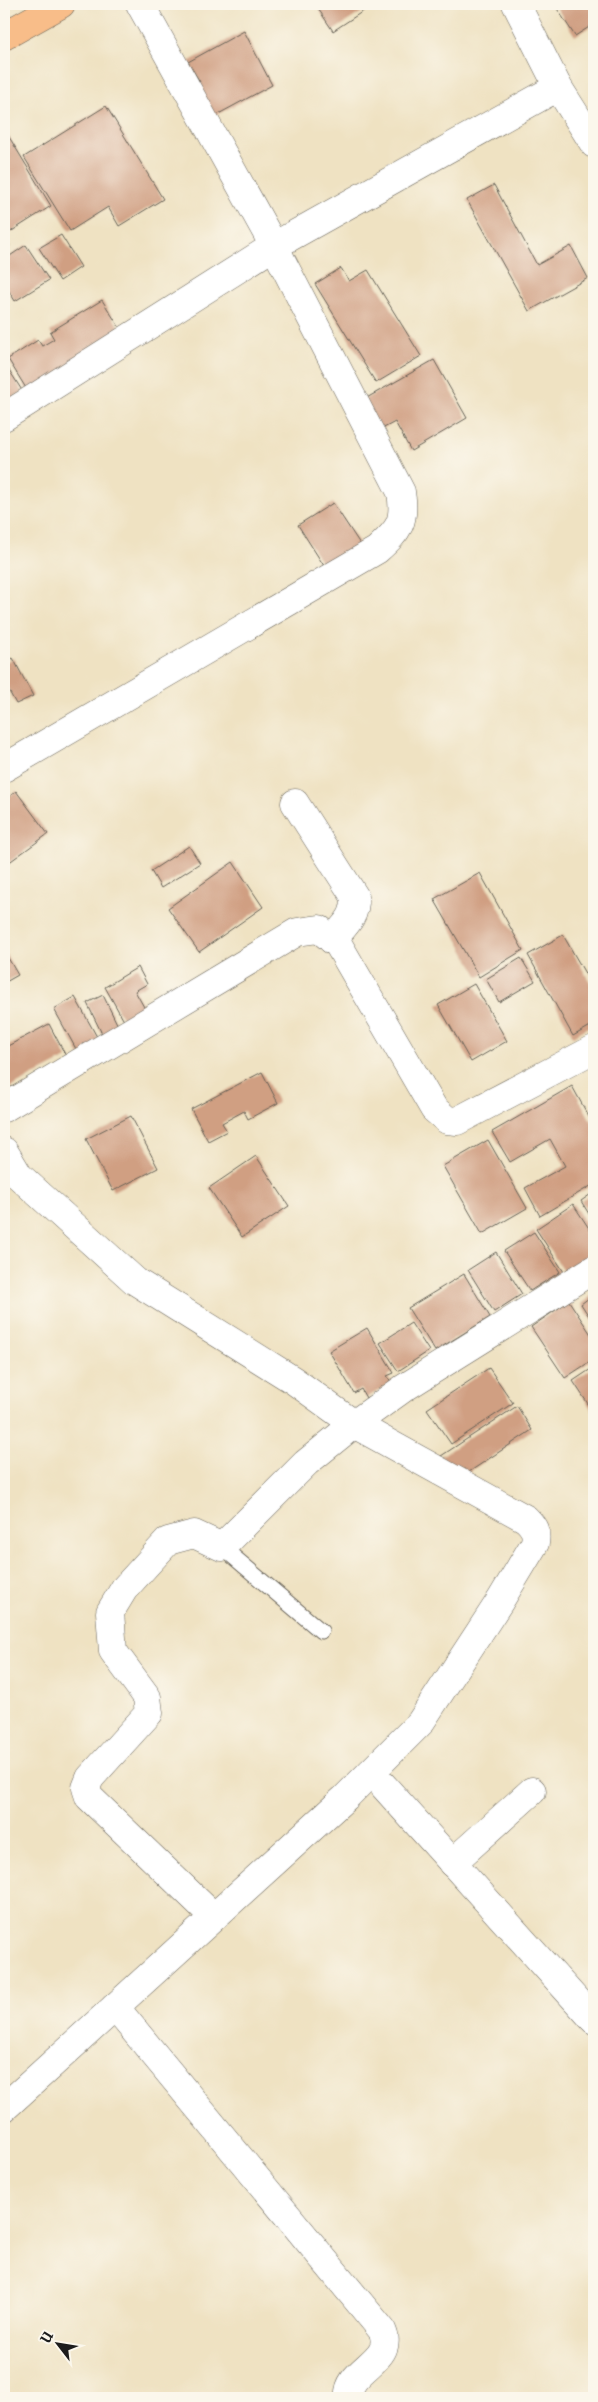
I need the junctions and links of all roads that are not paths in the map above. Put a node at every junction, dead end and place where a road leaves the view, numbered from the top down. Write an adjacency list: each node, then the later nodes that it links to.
1 (60, 4): 4 (main road)
2 (140, 4): 7 (street)
3 (516, 4): 5 (street)
4 (4, 36)
5 (558, 87): 6 (street); 7 (street)
6 (594, 144)
7 (274, 246): 8 (street); 9 (street)
8 (4, 417)
9 (4, 768)
10 (295, 803): 11 (street)
11 (332, 940): 12 (street); 13 (street)
12 (591, 1059)
13 (4, 1108)
14 (4, 1151): 16 (street)
15 (594, 1269): 16 (street)
16 (354, 1424): 17 (street); 19 (street)
17 (222, 1547): 18 (lane); 22 (street)
18 (321, 1631)
19 (371, 1772): 21 (street); 22 (street)
20 (532, 1791): 21 (street)
21 (452, 1863): 24 (street)
22 (214, 1917): 23 (street)
23 (115, 2007): 25 (street); 26 (street)
24 (594, 2020)
25 (4, 2108)
26 (349, 2398)

